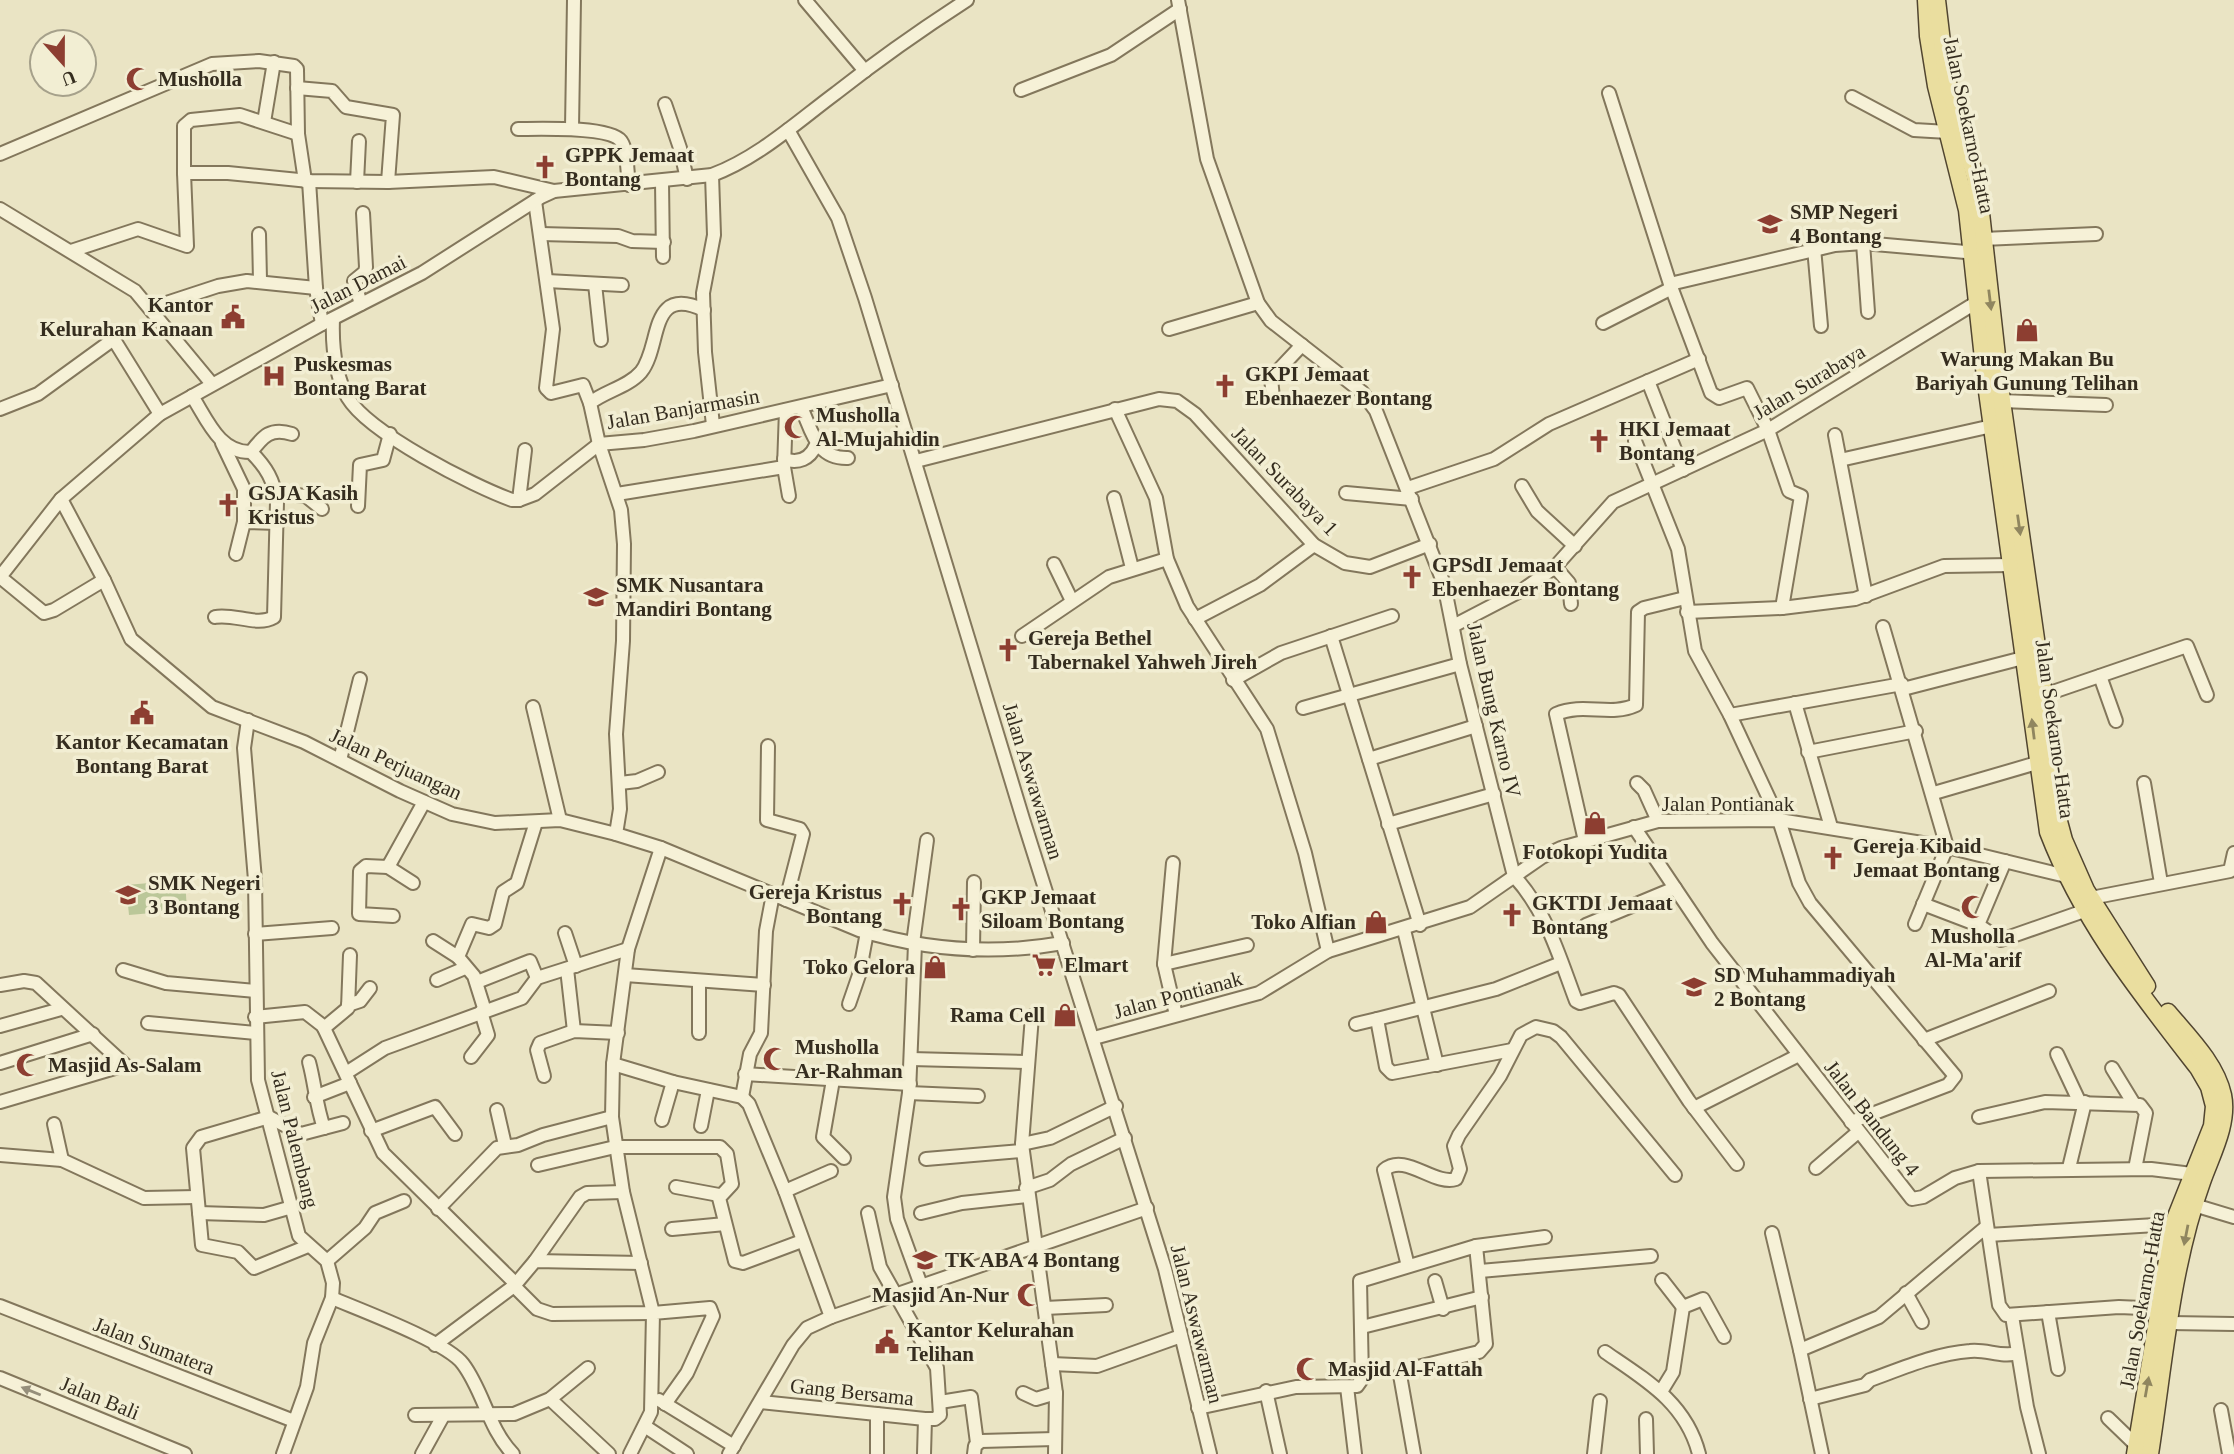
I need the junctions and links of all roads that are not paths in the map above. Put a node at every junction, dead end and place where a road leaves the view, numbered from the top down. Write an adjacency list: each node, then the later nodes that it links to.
1 (574, 0): 14 (street)
2 (805, 0): 7 (street)
3 (967, 0): 7 (street, Jalan Damai)
4 (1179, 4): 9 (street); 50 (street, Jalan Bung Karno IV)
5 (1932, 8): 17 (main road, Jalan Soekarno-Hatta); 39 (main road, Jalan Soekarno-Hatta)
6 (274, 62): 8 (street); 13 (street); 20 (street)
7 (865, 71): 16 (street, Jalan Damai)
8 (297, 88): 18 (street); 27 (street)
9 (1021, 90)
10 (1609, 93): 46 (street)
11 (1852, 97): 17 (street)
12 (665, 104): 23 (street)
13 (264, 122): 18 (street); 21 (street)
14 (572, 128): 15 (street); 28 (street)
15 (518, 129)
16 (788, 130): 22 (street, Jalan Damai); 62 (street, Jalan Aswawarman)
17 (1948, 132): 39 (main road, Jalan Soekarno-Hatta)
18 (298, 134): 24 (street)
19 (359, 141): 25 (street)
20 (0, 154)
21 (184, 173): 24 (street); 40 (street)
22 (712, 175): 23 (street, Jalan Damai); 49 (street)
23 (687, 179): 26 (street, Jalan Damai)
24 (307, 181): 25 (street); 47 (street)
25 (357, 182): 27 (street)
26 (662, 182): 28 (street, Jalan Damai); 36 (street)
27 (388, 183): 29 (street)
28 (629, 185): 29 (street, Jalan Damai)
29 (554, 191): 30 (street, Jalan Damai)
30 (535, 201): 34 (street); 51 (street, Jalan Damai)
31 (0, 209): 40 (street)
32 (363, 213): 51 (street)
33 (260, 234): 42 (street)
34 (541, 234): 36 (street); 43 (street)
35 (2096, 234): 39 (street)
36 (664, 242): 41 (street)
37 (1863, 243): 38 (street); 39 (street); 53 (street)
38 (1814, 248): 46 (street); 56 (street)
39 (1980, 249): 48 (main road, Jalan Soekarno-Hatta); 65 (main road, Jalan Soekarno-Hatta, one-way to 65)
40 (71, 251): 52 (street)
41 (663, 257)
42 (260, 280): 47 (street); 52 (street)
43 (547, 281): 44 (street); 66 (street)
44 (595, 284): 45 (street); 58 (street)
45 (622, 285)
46 (1671, 286): 55 (street); 60 (street)
47 (316, 288): 54 (street)
48 (1977, 302): 74 (main road, Jalan Soekarno-Hatta); 75 (street, Jalan Surabaya)
49 (704, 303): 66 (street); 73 (street)
50 (1258, 303): 57 (street); 59 (street, Jalan Bung Karno IV)
51 (361, 304): 54 (street, Jalan Damai)
52 (151, 308): 63 (street)
53 (1868, 312)
54 (328, 321): 63 (street, Jalan Damai); 77 (street)
55 (1603, 323)
56 (1821, 327)
57 (1169, 328)
58 (601, 340)
59 (1302, 345): 64 (street); 94 (street, Jalan Bung Karno IV)
60 (1699, 359): 61 (street); 75 (street)
61 (1648, 381): 89 (street); 94 (street)
62 (892, 385): 68 (street, Jalan Banjarmasin); 87 (street, Jalan Aswawarman)
63 (202, 390): 72 (street, Jalan Damai); 80 (street)
64 (1273, 398)
65 (2002, 401): 67 (street); 135 (main road, Jalan Soekarno-Hatta, one-way to 135)
66 (590, 402): 81 (street)
67 (2106, 405)
68 (801, 407): 71 (street, Jalan Banjarmasin); 82 (street)
69 (0, 409): 72 (street)
70 (1115, 409): 87 (street, Jalan Surabaya 1); 105 (street, Jalan Surabaya 1); 108 (street)
71 (786, 410): 73 (street, Jalan Banjarmasin); 88 (street)
72 (160, 414): 98 (street, Jalan Damai)
73 (713, 425): 81 (street, Jalan Banjarmasin)
74 (1992, 426): 86 (street); 110 (main road, Jalan Soekarno-Hatta)
75 (1768, 430): 89 (street, Jalan Surabaya); 119 (street)
76 (292, 434): 84 (street)
77 (390, 434): 99 (street); 100 (street)
78 (1835, 435): 86 (street)
79 (1635, 441): 90 (street)
80 (222, 442): 84 (street); 102 (street)
81 (599, 444): 95 (street); 99 (street, Jalan Banjarmasin)
82 (816, 445): 85 (street); 88 (street)
83 (525, 450): 99 (street)
84 (251, 452): 92 (street)
85 (848, 458)
86 (1840, 460): 115 (street)
87 (916, 461): 196 (street, Jalan Aswawarman)
88 (784, 463): 95 (street); 96 (street)
89 (1682, 470): 90 (street, Jalan Surabaya)
90 (1651, 484): 106 (street, Jalan Surabaya); 116 (street)
91 (1522, 486): 106 (street)
92 (276, 493): 101 (street); 103 (street)
93 (1346, 493): 94 (street)
94 (1410, 493): 104 (street, Jalan Bung Karno IV)
95 (617, 494): 151 (street)
96 (789, 496)
97 (1114, 498): 112 (street)
98 (61, 499): 113 (street, Jalan Damai); 114 (street, Jalan Perjuangan)
99 (519, 500)
100 (358, 506)
101 (322, 509)
102 (244, 522): 103 (street); 107 (street)
103 (278, 523): 122 (street)
104 (1430, 544): 105 (street, Jalan Surabaya 1); 124 (street, Jalan Bung Karno IV)
105 (1314, 545): 123 (street)
106 (1575, 546): 111 (street, Jalan Surabaya)
107 (236, 554)
108 (1167, 559): 112 (street); 123 (street)
109 (1054, 564): 117 (street)
110 (2011, 565): 115 (street); 128 (main road, Jalan Soekarno-Hatta)
111 (1555, 567): 118 (street); 124 (street, Jalan Surabaya)
112 (1132, 568): 117 (street)
113 (0, 577): 114 (street)
114 (104, 580): 141 (street, Jalan Perjuangan)
115 (1866, 596): 119 (street)
116 (1685, 598): 120 (street); 166 (street)
117 (1072, 601): 126 (street)
118 (1571, 604)
119 (1782, 608): 120 (street)
120 (1687, 612): 140 (street)
121 (1392, 616): 127 (street)
122 (215, 617)
123 (1195, 620): 132 (street)
124 (1453, 626): 129 (street, Jalan Bung Karno IV)
125 (1883, 626): 133 (street)
126 (1022, 636)
127 (1331, 636): 132 (street); 134 (street)
128 (2023, 658): 133 (street); 149 (main road, Jalan Soekarno-Hatta, one-way to 128)
129 (1460, 664): 134 (street); 143 (street, Jalan Bung Karno IV)
130 (2100, 676): 135 (street); 136 (street); 142 (street)
131 (360, 680): 148 (street)
132 (1233, 680): 200 (street)
133 (1902, 686): 137 (street); 144 (street)
134 (1349, 695): 139 (street); 147 (street)
135 (2044, 695): 181 (main road, Jalan Soekarno-Hatta)
136 (2207, 695)
137 (1795, 703): 140 (street); 146 (street)
138 (533, 707): 157 (street)
139 (1303, 708)
140 (1730, 715): 158 (street)
141 (248, 720): 148 (street, Jalan Perjuangan); 193 (street, Jalan Palembang)
142 (2116, 721)
143 (1476, 726): 147 (street); 155 (street, Jalan Bung Karno IV)
144 (1916, 731): 146 (street); 154 (street)
145 (768, 746): 182 (street)
146 (1808, 752): 163 (street)
147 (1369, 759): 161 (street)
148 (340, 760): 156 (street, Jalan Perjuangan)
149 (2037, 763): 154 (street); 175 (main road, Jalan Soekarno-Hatta)
150 (658, 772): 151 (street)
151 (620, 783): 164 (street)
152 (1637, 783): 159 (street)
153 (2144, 783): 178 (street)
154 (1934, 793): 167 (street)
155 (1494, 794): 161 (street); 174 (street, Jalan Bung Karno IV)
156 (424, 802): 160 (street, Jalan Perjuangan); 172 (street)
157 (560, 820): 160 (street, Jalan Perjuangan); 164 (street, Jalan Perjuangan)
158 (1779, 820): 159 (street, Jalan Pontianak); 163 (street, Jalan Pontianak); 235 (street)
159 (1658, 821): 162 (street, Jalan Pontianak)
160 (536, 822): 202 (street)
161 (1388, 824): 186 (street)
162 (1634, 827): 166 (street, Jalan Pontianak); 179 (street, Jalan Bandung 4)
163 (1831, 827): 167 (street, Jalan Pontianak)
164 (616, 834): 168 (street, Jalan Perjuangan)
165 (927, 840): 195 (street)
166 (1586, 841): 174 (street, Jalan Pontianak)
167 (1947, 847): 170 (street, Jalan Pontianak); 183 (street)
168 (661, 848): 180 (street, Jalan Perjuangan); 198 (street)
169 (2234, 853): 173 (street)
170 (2005, 861): 175 (street, Jalan Pontianak); 188 (street)
171 (1172, 863): 204 (street)
172 (388, 867): 177 (street); 184 (street)
173 (2232, 872): 178 (street)
174 (1514, 876): 186 (street, Jalan Pontianak); 203 (street)
175 (2066, 876): 181 (main road, Jalan Soekarno-Hatta)
176 (974, 882): 199 (street)
177 (413, 883)
178 (2161, 883): 181 (street)
179 (1675, 888): 187 (street); 238 (street, Jalan Bandung 4)
180 (773, 894): 182 (street, Jalan Perjuangan); 213 (street)
181 (2084, 898): 188 (street); 263 (main road, Jalan Soekarno-Hatta); 290 (main road, Jalan Soekarno-Hatta)
182 (786, 900): 191 (street, Jalan Perjuangan)
183 (1923, 904): 185 (street); 188 (street)
184 (393, 916)
185 (1915, 924)
186 (1420, 925): 190 (street, Jalan Pontianak)
187 (1586, 925)
188 (1979, 925)
189 (332, 928): 193 (street)
190 (1404, 930): 200 (street, Jalan Pontianak); 219 (street)
191 (867, 932): 195 (street, Jalan Perjuangan); 217 (street)
192 (565, 933): 205 (street)
193 (255, 934): 215 (street, Jalan Palembang)
194 (433, 941): 202 (street)
195 (914, 943): 199 (street, Jalan Perjuangan); 240 (street)
196 (1063, 943): 199 (street, Jalan Perjuangan); 234 (street, Jalan Aswawarman)
197 (1247, 945): 204 (street)
198 (628, 949): 205 (street); 207 (street)
199 (973, 950)
200 (1328, 951): 222 (street, Jalan Pontianak)
201 (350, 955): 218 (street)
202 (462, 963): 209 (street); 211 (street)
203 (1562, 963): 219 (street); 261 (street)
204 (1164, 964): 222 (street)
205 (571, 967): 208 (street); 230 (street)
206 (123, 970): 215 (street)
207 (625, 975): 210 (street); 231 (street)
208 (537, 978): 211 (street); 221 (street)
209 (437, 981)
210 (699, 981): 213 (street); 232 (street)
211 (477, 982): 221 (street)
212 (0, 985): 220 (street)
213 (764, 985): 247 (street)
214 (370, 988): 218 (street)
215 (256, 991): 226 (street, Jalan Palembang)
216 (2049, 991): 235 (street)
217 (849, 1004)
218 (348, 1005): 229 (street)
219 (1424, 1007): 224 (street); 245 (street)
220 (61, 1009): 228 (street); 233 (street)
221 (483, 1011): 239 (street); 251 (street)
222 (1176, 1015): 234 (street, Jalan Pontianak)
223 (1032, 1017): 242 (street)
224 (1377, 1019): 227 (street); 245 (street)
225 (148, 1023): 226 (street)
226 (256, 1024): 229 (street); 264 (street, Jalan Palembang)
227 (1356, 1024)
228 (0, 1026)
229 (324, 1028): 251 (street)
230 (574, 1031): 231 (street); 248 (street)
231 (618, 1033): 244 (street)
232 (699, 1033)
233 (93, 1034): 243 (street); 257 (street)
234 (1094, 1038): 260 (street, Jalan Aswawarman)
235 (1924, 1041): 271 (street)
236 (1512, 1050): 245 (street); 291 (street); 321 (street)
237 (2057, 1054): 258 (street)
238 (1799, 1055): 261 (street); 271 (street, Jalan Bandung 4)
239 (471, 1057)
240 (911, 1059): 242 (street); 252 (street)
241 (309, 1062): 255 (street)
242 (1027, 1062): 278 (street)
243 (0, 1063)
244 (613, 1063): 250 (street); 265 (street)
245 (1437, 1065)
246 (2112, 1068): 259 (street)
247 (745, 1074): 249 (street); 256 (street)
248 (544, 1076)
249 (834, 1080): 252 (street); 280 (street)
250 (673, 1082): 253 (street); 267 (street)
251 (344, 1083): 255 (street); 273 (street)
252 (910, 1088): 254 (street); 326 (street)
253 (708, 1090): 256 (street); 270 (street)
254 (978, 1096)
255 (314, 1097): 272 (street)
256 (742, 1097): 293 (street)
257 (0, 1102)
258 (2082, 1102): 259 (street); 266 (street); 286 (street)
259 (2134, 1104): 287 (street)
260 (1116, 1106): 275 (street, Jalan Aswawarman); 278 (street)
261 (1694, 1108): 283 (street)
262 (497, 1110): 276 (street)
263 (2229, 1111): 299 (main road, Jalan Soekarno-Hatta)
264 (269, 1117): 272 (street); 297 (street); 300 (street, Jalan Palembang)
265 (612, 1117): 276 (street); 277 (street)
266 (1979, 1117)
267 (662, 1120)
268 (343, 1123): 272 (street)
269 (54, 1124): 282 (street)
270 (701, 1126)
271 (1854, 1127): 285 (street); 289 (street, Jalan Bandung 4)
272 (324, 1128)
273 (372, 1131): 274 (street); 302 (street)
274 (455, 1134)
275 (1125, 1138): 295 (street); 301 (street, Jalan Aswawarman)
276 (505, 1145): 302 (street)
277 (615, 1147): 284 (street); 294 (street); 296 (street)
278 (1022, 1148): 281 (street); 295 (street)
279 (0, 1155): 282 (street)
280 (844, 1158)
281 (926, 1159)
282 (62, 1160): 297 (street)
283 (1737, 1164)
284 (538, 1165)
285 (1816, 1168)
286 (2070, 1168): 287 (street, Jalan Bandung 4); 289 (street, Jalan Bandung 4)
287 (2134, 1169): 290 (street, Jalan Bandung 4)
288 (831, 1171): 293 (street)
289 (1979, 1171): 310 (street)
290 (2192, 1174): 308 (main road, Jalan Soekarno-Hatta)
291 (1675, 1175)
292 (676, 1187): 296 (street)
293 (785, 1191): 313 (street)
294 (624, 1192): 319 (street); 320 (street)
295 (1027, 1192): 305 (street); 314 (street)
296 (719, 1195): 307 (street)
297 (197, 1197): 303 (street)
298 (404, 1201): 318 (street)
299 (2194, 1205): 306 (street); 338 (main road, Jalan Soekarno-Hatta, one-way to 338)
300 (292, 1207): 303 (street); 315 (street, Jalan Palembang)
301 (1147, 1208): 314 (street); 344 (street, Jalan Aswawarman)
302 (438, 1209): 325 (street)
303 (199, 1213): 315 (street)
304 (868, 1213): 330 (street)
305 (921, 1213)
306 (2234, 1217)
307 (725, 1224): 309 (street); 313 (street)
308 (2174, 1224): 310 (street); 338 (main road, Jalan Soekarno-Hatta)
309 (672, 1229)
310 (1987, 1231): 327 (street); 339 (street)
311 (1772, 1233): 347 (street)
312 (1545, 1237): 316 (street)
313 (802, 1241): 340 (street)
314 (1035, 1245): 326 (street); 334 (street)
315 (309, 1246): 318 (street, Jalan Palembang)
316 (1476, 1250): 321 (street); 322 (street)
317 (1651, 1256): 322 (street)
318 (327, 1261): 329 (street)
319 (535, 1261): 320 (street); 325 (street)
320 (641, 1263): 337 (street)
321 (1408, 1266): 343 (street)
322 (1480, 1271): 328 (street)
323 (1662, 1280): 331 (street)
324 (1435, 1281): 335 (street)
325 (511, 1288): 337 (street); 346 (street)
326 (922, 1288): 330 (street)
327 (1906, 1293): 341 (street); 347 (street)
328 (1482, 1297): 335 (street); 394 (street)
329 (332, 1298): 346 (street); 375 (street)
330 (895, 1298): 340 (street); 364 (street)
331 (1689, 1303): 345 (street); 355 (street)
332 (1106, 1305): 334 (street)
333 (0, 1306): 375 (street, Jalan Sumatera)
334 (1045, 1308): 350 (street)
335 (1443, 1309): 343 (street)
336 (2048, 1312): 338 (street); 339 (street); 352 (street)
337 (653, 1313): 359 (street); 365 (street)
338 (2167, 1314): 342 (street); 380 (main road, Jalan Soekarno-Hatta)
339 (2012, 1316): 349 (street)
340 (831, 1317): 363 (street)
341 (1922, 1322)
342 (2234, 1324)
343 (1362, 1327): 354 (street)
344 (1181, 1336): 350 (street); 366 (street, Jalan Aswawarman)
345 (1724, 1337)
346 (435, 1345): 371 (street)
347 (1800, 1350): 360 (street)
348 (1605, 1352): 355 (street)
349 (2018, 1353): 360 (street); 399 (street)
350 (1052, 1364): 357 (street)
351 (588, 1368): 361 (street)
352 (2058, 1369)
353 (0, 1378): 381 (street, Jalan Bali, one-way to 353)
354 (1347, 1387): 356 (street); 393 (street)
355 (1662, 1390): 397 (street)
356 (1266, 1391): 366 (street); 392 (street)
357 (1056, 1392): 358 (street); 377 (street)
358 (1023, 1393)
359 (650, 1394): 365 (street); 376 (street)
360 (1809, 1395): 398 (street)
361 (550, 1399): 371 (street); 385 (street)
362 (1600, 1401): 395 (street)
363 (761, 1402): 368 (street, Gang Bersama); 379 (street)
364 (940, 1402): 372 (street); 378 (street)
365 (665, 1404): 379 (street)
366 (1198, 1408): 391 (street, Jalan Aswawarman)
367 (2221, 1410): 400 (street)
368 (877, 1414): 372 (street, Gang Bersama); 388 (street)
369 (415, 1415): 370 (street)
370 (443, 1416): 371 (street); 383 (street)
371 (488, 1417): 384 (street)
372 (931, 1418): 389 (street)
373 (2108, 1418): 380 (street)
374 (1646, 1419): 396 (street)
375 (294, 1421): 382 (street)
376 (646, 1427): 386 (street); 387 (street)
377 (1055, 1438): 378 (street); 390 (street)
378 (976, 1448)
379 (732, 1450)
380 (2141, 1451)
381 (185, 1454)
382 (283, 1454)
383 (422, 1454)
384 (513, 1454)
385 (609, 1454)
386 (630, 1454)
387 (687, 1454)
388 (877, 1454)
389 (925, 1454)
390 (1055, 1454)
391 (1210, 1454)
392 (1280, 1454)
393 (1355, 1454)
394 (1413, 1454)
395 (1594, 1454)
396 (1647, 1454)
397 (1699, 1454)
398 (1822, 1454)
399 (2039, 1454)
400 (2230, 1454)

